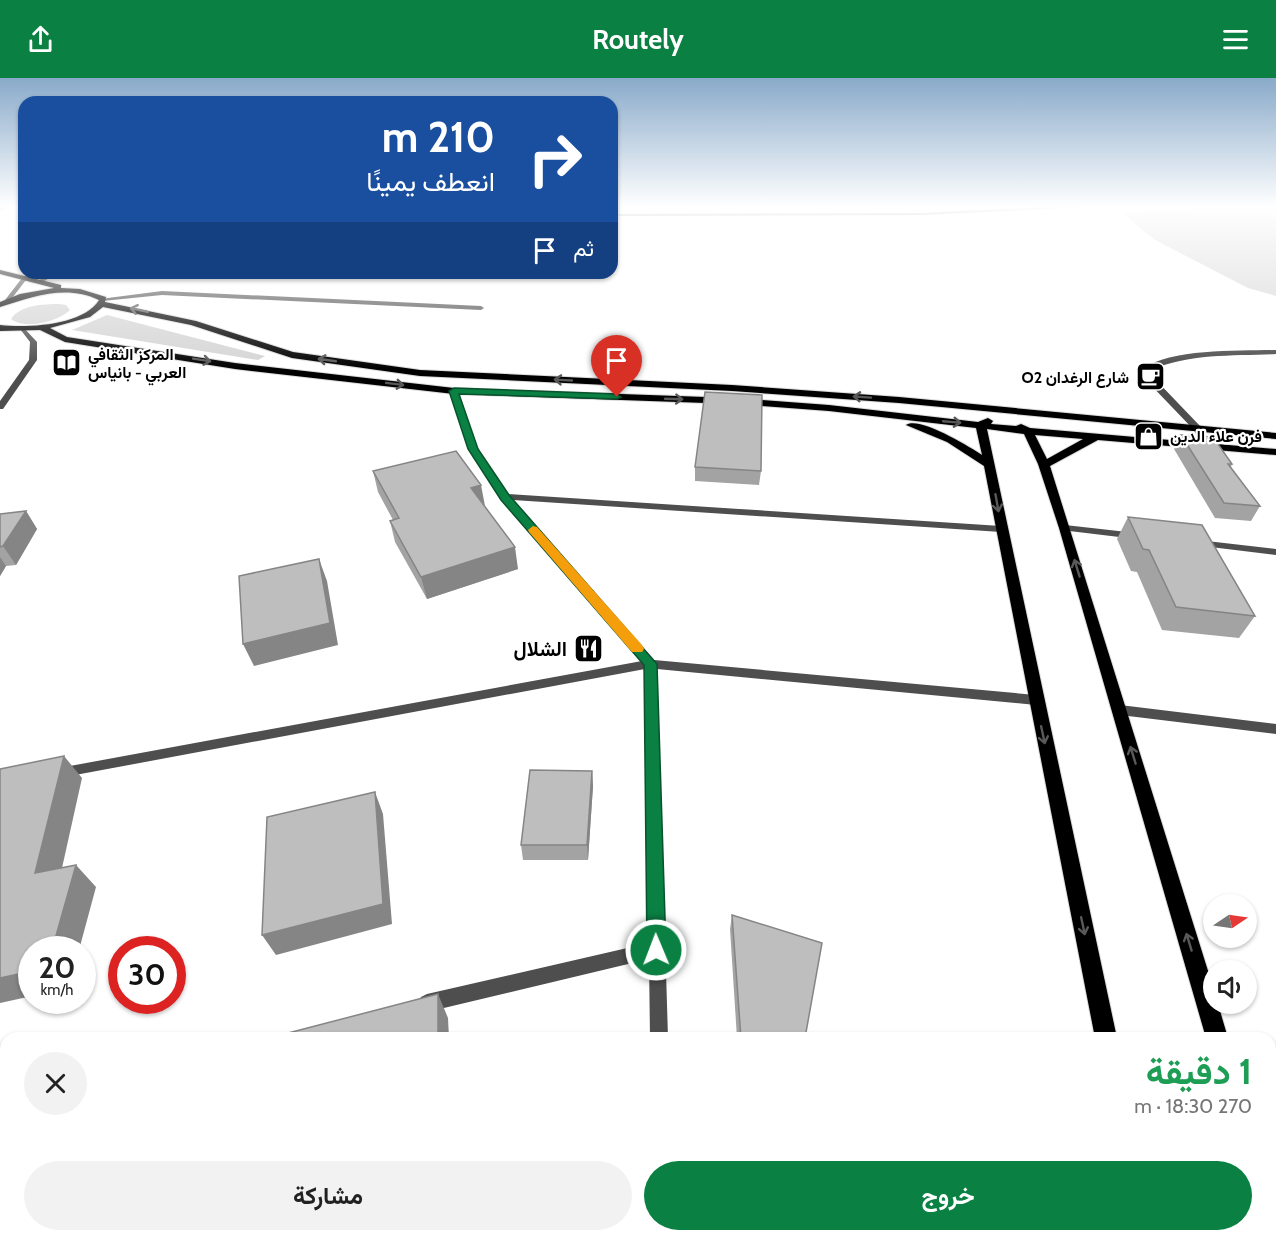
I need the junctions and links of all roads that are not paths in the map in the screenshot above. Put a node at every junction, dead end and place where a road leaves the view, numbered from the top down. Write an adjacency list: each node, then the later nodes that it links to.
1 (0, 272): 2 (main road)
2 (18, 277)
3 (24, 279): 5 (main road); 8 (street)
4 (44, 279): 5 (street)
5 (39, 282): 6 (main road)
6 (66, 290): 7 (main road); 8 (main road)
7 (103, 301): 9 (street); 11 (main road); 14 (main road, one-way to 7)
8 (3, 303)
9 (482, 308)
10 (0, 328): 12 (main road)
11 (43, 328): 12 (main road); 15 (main road, one-way to 15)
12 (23, 329): 18 (street)
13 (1276, 352): 23 (street)
14 (292, 355): 15 (main road); 17 (main road, one-way to 14)
15 (274, 370): 16 (main road, one-way to 16)
16 (454, 391): 19 (main road, one-way to 19); 31 (street)
17 (899, 400): 20 (main road); 22 (main road)
18 (0, 406)
19 (870, 414): 21 (main road, one-way to 21); 29 (main road)
20 (1001, 418): 21 (main road); 22 (main road); 24 (main road)
21 (981, 425): 24 (main road); 29 (main road)
22 (1168, 427): 23 (main road)
23 (1198, 429): 26 (main road); 27 (street)
24 (1028, 431): 25 (main road); 30 (main road)
25 (1105, 436): 27 (main road); 30 (main road)
26 (1276, 436)
27 (1205, 445): 28 (main road)
28 (1276, 452)
29 (990, 465): 33 (main road, one-way to 33)
30 (1044, 465): 32 (main road)
31 (505, 497): 33 (street); 37 (street)
32 (1065, 528): 34 (street); 39 (main road, one-way to 32)
33 (1002, 529): 38 (main road)
34 (1147, 537)
35 (1182, 541): 36 (street)
36 (1276, 552)
37 (651, 664): 38 (street); 41 (street); 42 (street)
38 (1036, 700): 45 (main road, one-way to 45)
39 (1120, 710): 40 (street); 46 (main road, one-way to 39)
40 (1276, 729)
41 (46, 775)
42 (656, 950): 43 (street); 44 (street)
43 (416, 1006)
44 (659, 1032)
45 (1105, 1032)
46 (1215, 1032)

